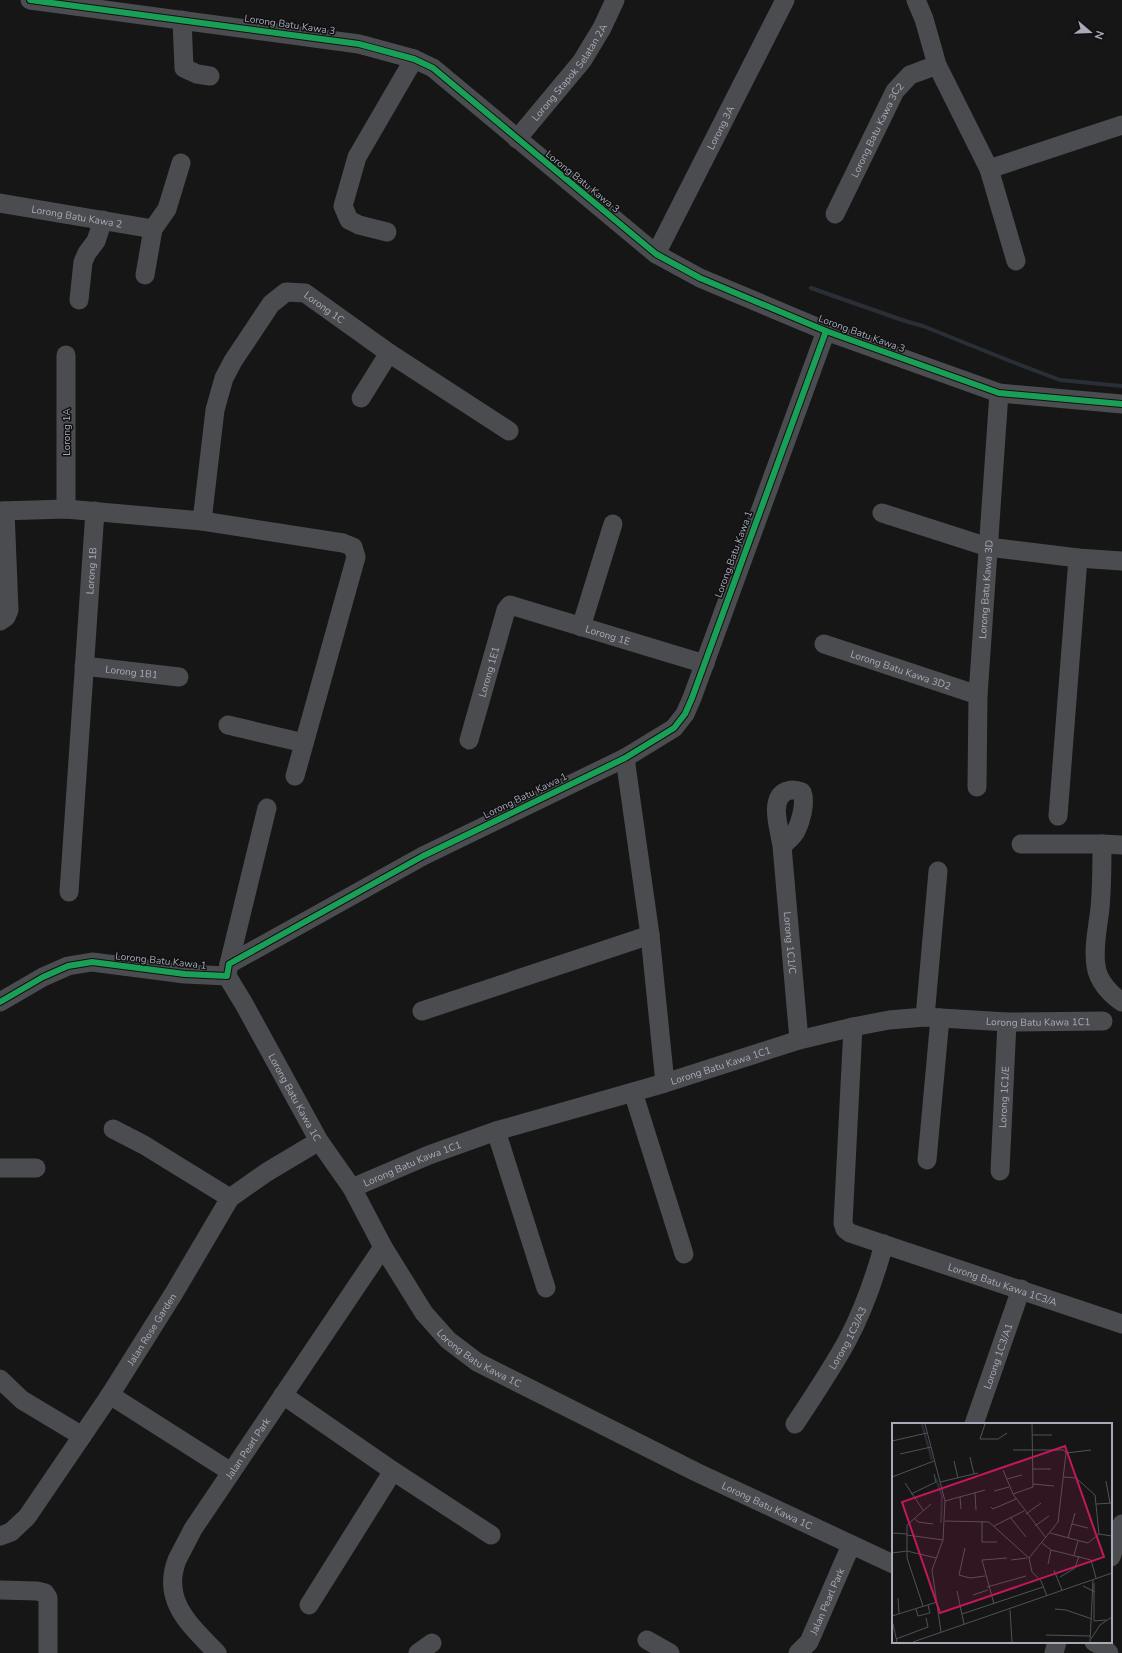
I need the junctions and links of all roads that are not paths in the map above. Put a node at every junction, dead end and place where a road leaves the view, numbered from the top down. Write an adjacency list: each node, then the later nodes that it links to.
1 (30, 0): 5 (street, Lorong Batu Kawa 3)
2 (615, 0): 11 (street, Lorong Stapok Selatan 2A)
3 (785, 0): 19 (street, Lorong 3A)
4 (916, 0): 8 (street)
5 (109, 5): 6 (street, Lorong Batu Kawa 3)
6 (182, 20): 7 (street, Lorong Batu Kawa 3); 9 (street)
7 (414, 58): 11 (street, Lorong Batu Kawa 3); 18 (street)
8 (937, 65): 13 (street); 15 (street, Lorong Batu Kawa 3C2)
9 (210, 76)
10 (1122, 124): 13 (street)
11 (516, 139): 19 (street, Lorong Batu Kawa 3)
12 (181, 163): 17 (street)
13 (989, 169): 20 (street)
14 (0, 203): 16 (street, Lorong Batu Kawa 2)
15 (835, 214)
16 (103, 220): 17 (street, Lorong Batu Kawa 2); 22 (street)
17 (153, 229): 21 (street)
18 (387, 232)
19 (656, 254): 23 (street, Lorong Batu Kawa 3)
20 (1016, 261)
21 (145, 275)
22 (79, 300)
23 (826, 331): 26 (street, Lorong Batu Kawa 3); 44 (street, Lorong Batu Kawa 1)
24 (389, 353): 27 (street); 29 (street, Lorong 1C); 34 (street, Lorong 1C)
25 (66, 355): 30 (street, Lorong 1A)
26 (999, 393): 28 (street, Lorong Batu Kawa 3); 37 (street, Lorong Batu Kawa 3D)
27 (361, 398)
28 (1122, 404)
29 (509, 431)
30 (66, 509): 31 (street); 32 (street)
31 (2, 511): 36 (street)
32 (95, 511): 34 (street); 45 (street, Lorong 1B)
33 (882, 513): 37 (street)
34 (202, 521): 50 (street)
35 (613, 524): 42 (street)
36 (3, 534): 41 (street)
37 (988, 547): 38 (street); 47 (street, Lorong Batu Kawa 3D)
38 (1078, 558): 39 (street); 55 (street)
39 (1122, 561)
40 (510, 605): 42 (street, Lorong 1E); 49 (street, Lorong 1E1)
41 (0, 621)
42 (581, 626): 44 (street, Lorong 1E)
43 (824, 644): 47 (street, Lorong Batu Kawa 3D2)
44 (705, 664): 51 (street, Lorong Batu Kawa 1)
45 (84, 666): 46 (street, Lorong 1B1); 61 (street, Lorong 1B)
46 (179, 677)
47 (978, 695): 53 (street, Lorong Batu Kawa 3D)
48 (228, 725): 50 (street)
49 (469, 740)
50 (304, 743): 52 (street)
51 (625, 758): 62 (street); 63 (street, Lorong Batu Kawa 1)
52 (295, 776)
53 (977, 787)
54 (267, 808): 63 (street)
55 (1058, 816)
56 (1021, 844): 57 (street)
57 (1102, 844): 58 (street); 65 (street)
58 (1122, 845)
59 (782, 846): 71 (street, Lorong 1C1/C)
60 (938, 871): 67 (street)
61 (69, 892)
62 (650, 935): 66 (street); 72 (street)
63 (228, 970): 64 (street, Lorong Batu Kawa 1); 76 (street, Lorong Batu Kawa 1C)
64 (0, 1002)
65 (1122, 1002)
66 (422, 1011)
67 (932, 1018): 69 (street, Lorong Batu Kawa 1C1); 70 (street, Lorong Batu Kawa 1C1); 77 (street)
68 (1103, 1021): 69 (street, Lorong Batu Kawa 1C1)
69 (1006, 1022): 80 (street, Lorong 1C1/E)
70 (853, 1027): 71 (street, Lorong Batu Kawa 1C1); 83 (street, Lorong Batu Kawa 1C3/A)
71 (799, 1040): 72 (street, Lorong Batu Kawa 1C1)
72 (665, 1083): 73 (street, Lorong Batu Kawa 1C1)
73 (633, 1092): 75 (street, Lorong Batu Kawa 1C1); 85 (street)
74 (113, 1129): 82 (street)
75 (496, 1130): 81 (street, Lorong Batu Kawa 1C1); 86 (street)
76 (319, 1141): 81 (street, Lorong Batu Kawa 1C); 82 (street, Jalan Rose Garden)
77 (927, 1160)
78 (0, 1168): 79 (street)
79 (36, 1168)
80 (1000, 1171)
81 (352, 1188): 84 (street, Lorong Batu Kawa 1C)
82 (230, 1198): 90 (street, Jalan Rose Garden)
83 (884, 1244): 87 (street, Lorong Batu Kawa 1C3/A); 93 (street, Lorong 1C3/A3)
84 (383, 1247): 91 (street, Jalan Pearl Park); 100 (street, Lorong Batu Kawa 1C)
85 (684, 1254)
86 (546, 1288)
87 (1021, 1289): 88 (street, Lorong Batu Kawa 1C3/A); 92 (street, Lorong 1C3/A1)
88 (1122, 1324)
89 (0, 1379): 94 (street)
90 (110, 1395): 94 (street, Jalan Rose Garden); 96 (street)
91 (283, 1395): 95 (street); 96 (street, Jalan Pearl Park)
92 (974, 1423)
93 (794, 1424)
94 (82, 1436): 98 (street, Jalan Rose Garden)
95 (393, 1471): 99 (street); 104 (street)
96 (231, 1472): 109 (street, Jalan Pearl Park)
97 (1122, 1524): 101 (street)
98 (0, 1536)
99 (490, 1536)
100 (851, 1545): 102 (street, Lorong Batu Kawa 1C); 111 (street, Jalan Pearl Park)
101 (1112, 1554)
102 (892, 1564)
103 (0, 1590): 108 (street)
104 (309, 1605)
105 (647, 1640): 110 (street)
106 (1057, 1643): 112 (street)
107 (1096, 1643): 113 (street)
108 (48, 1653)
109 (217, 1653)
110 (670, 1653)
111 (798, 1653)
112 (1054, 1653)
113 (1108, 1653)

